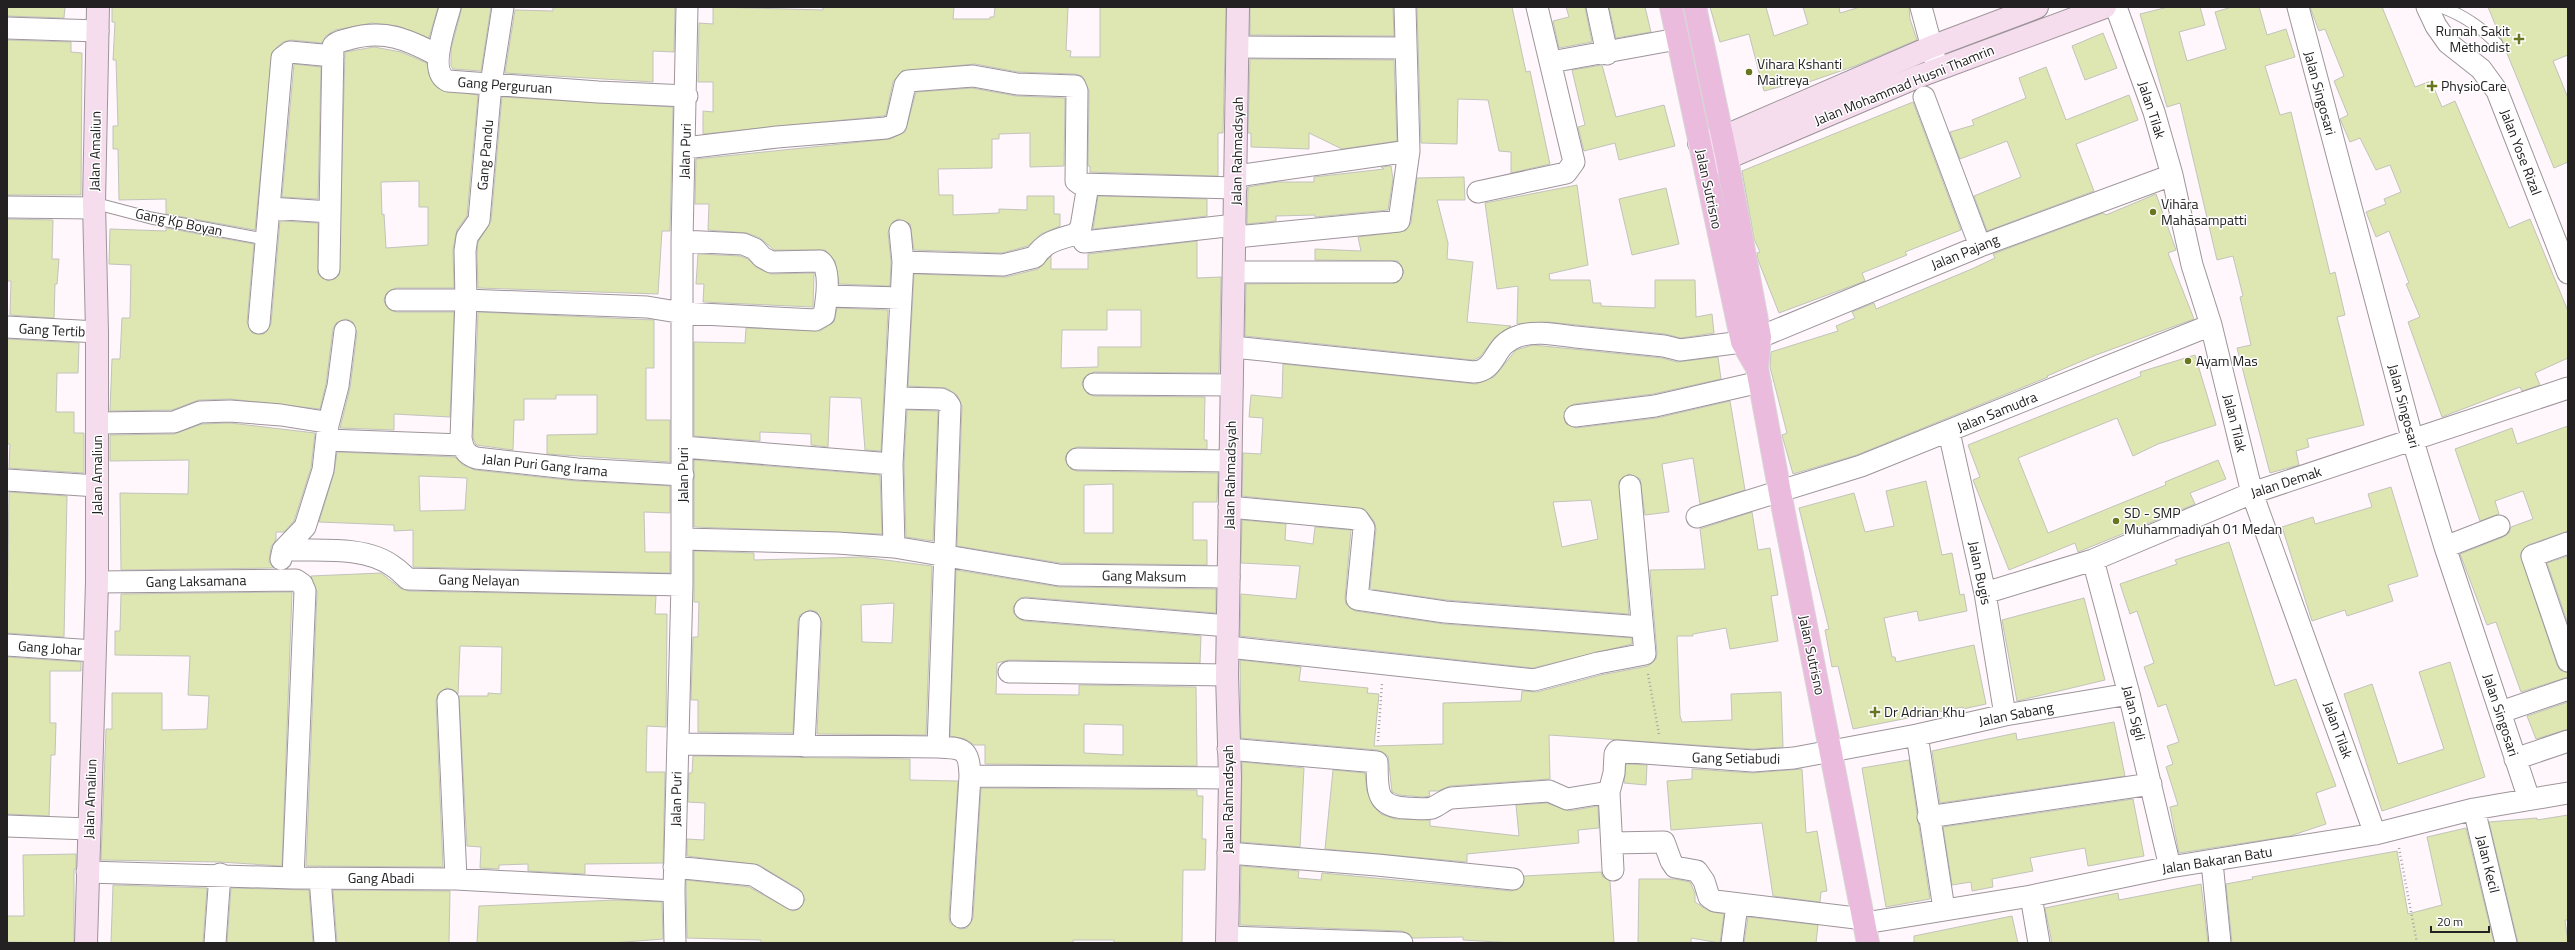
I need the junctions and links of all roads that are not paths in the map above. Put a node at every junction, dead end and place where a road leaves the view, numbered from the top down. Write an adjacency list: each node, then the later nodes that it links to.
1 (98, 7): 19 (street, Jalan Amaliun)
2 (450, 7): 26 (street)
3 (503, 7): 30 (street, Gang Pandu)
4 (687, 7): 31 (street, Jalan Puri)
5 (1238, 7): 22 (street, Jalan Rahmadsyah)
6 (1405, 7): 24 (street)
7 (1538, 7): 28 (street)
8 (1597, 7): 25 (street)
9 (1671, 7): 20 (main road, Jalan Sutrisno)
10 (1695, 7): 33 (main road, Jalan Sutrisno)
11 (1921, 7): 23 (street)
12 (2037, 7): 23 (street, Jalan Mohammad Husni Thamrin)
13 (2105, 7): 29 (street, Jalan Mohammad Husni Thamrin)
14 (2116, 7): 39 (street, Jalan Tilak)
15 (2298, 7): 79 (street, Jalan Singosari)
16 (2427, 7): 57 (street, Jalan Yose Rizal)
17 (2441, 7): 21 (lane)
18 (7, 28): 19 (street)
19 (98, 31): 43 (street, Jalan Amaliun)
20 (1677, 39): 25 (street); 34 (main road, Jalan Sutrisno)
21 (2497, 44)
22 (1239, 47): 24 (street); 40 (street, Jalan Rahmadsyah)
23 (1931, 47): 29 (street); 33 (street, Jalan Mohammad Husni Thamrin)
24 (1406, 48): 36 (street)
25 (1607, 54): 28 (street)
26 (437, 55): 27 (street); 30 (street, Gang Perguruan)
27 (333, 56): 45 (street); 46 (street)
28 (1551, 62): 42 (street)
29 (1938, 69): 37 (street, Jalan Mohammad Husni Thamrin)
30 (491, 84): 31 (street, Gang Perguruan); 61 (street, Gang Pandu)
31 (687, 96): 35 (street, Jalan Puri)
32 (1924, 97): 52 (street)
33 (1723, 137): 34 (street, Jalan Mohammad Husni Thamrin); 37 (main road, Jalan Sutrisno)
34 (1699, 143): 38 (main road, Jalan Sutrisno)
35 (685, 148): 41 (street); 50 (street, Jalan Puri)
36 (1409, 152): 40 (street); 48 (street)
37 (1727, 159): 38 (street, Jalan Mohammad Husni Thamrin); 68 (main road, Jalan Sutrisno)
38 (1705, 168): 68 (main road, Jalan Sutrisno)
39 (2172, 175): 52 (street, Jalan Pajang); 64 (street, Jalan Tilak)
40 (1236, 182): 41 (street); 48 (street, Jalan Rahmadsyah)
41 (1088, 185): 53 (street)
42 (1478, 192)
43 (94, 206): 44 (street); 49 (lane, Gang Kp Boyan); 67 (street, Jalan Amaliun)
44 (7, 207)
45 (270, 208): 46 (street); 49 (street)
46 (330, 212): 54 (street)
47 (900, 231): 53 (street)
48 (1235, 231): 51 (street); 55 (street, Jalan Rahmadsyah)
49 (264, 239): 63 (street)
50 (682, 240): 58 (street); 62 (street, Jalan Puri)
51 (1084, 242)
52 (1980, 246): 68 (street, Jalan Pajang)
53 (903, 262): 59 (street)
54 (329, 269)
55 (1235, 272): 56 (street); 69 (street, Jalan Rahmadsyah)
56 (1392, 272)
57 (2568, 273)
58 (827, 296): 59 (street); 62 (street)
59 (900, 298): 74 (street)
60 (396, 300): 61 (street)
61 (466, 300): 62 (street); 80 (street)
62 (683, 313): 81 (street, Jalan Puri)
63 (259, 323)
64 (2211, 325): 77 (street, Jalan Samudra); 89 (street, Jalan Tilak)
65 (7, 327): 67 (street, Gang Tertib)
66 (345, 331): 78 (street)
67 (97, 332): 76 (street, Jalan Amaliun)
68 (1751, 339): 69 (street, Jalan Pajang); 70 (main road, Jalan Sutrisno)
69 (1232, 347): 72 (street, Jalan Rahmadsyah)
70 (1758, 375): 75 (street); 90 (main road, Jalan Sutrisno)
71 (1094, 384): 72 (street)
72 (1232, 385): 83 (street, Jalan Rahmadsyah)
73 (2568, 388): 79 (street, Jalan Demak)
74 (897, 398): 84 (street); 99 (street)
75 (1575, 416)
76 (97, 423): 78 (street); 87 (street, Jalan Amaliun)
77 (1949, 432): 90 (street, Jalan Samudra); 105 (street, Jalan Bugis)
78 (327, 433): 80 (street); 98 (street)
79 (2413, 441): 89 (street, Jalan Demak); 97 (street, Jalan Singosari)
80 (462, 445): 85 (street, Jalan Puri Gang Irama)
81 (683, 447): 84 (street); 85 (street, Jalan Puri)
82 (1077, 459): 83 (street)
83 (1230, 461): 91 (street, Jalan Rahmadsyah)
84 (892, 464): 96 (street)
85 (683, 475): 94 (street, Jalan Puri)
86 (7, 480): 87 (street)
87 (97, 486): 103 (street, Jalan Amaliun)
88 (1630, 486): 109 (street)
89 (2252, 492): 100 (street, Jalan Demak); 139 (street, Jalan Tilak)
90 (1780, 493): 92 (street, Jalan Samudra); 127 (main road, Jalan Sutrisno)
91 (1229, 507): 101 (street, Jalan Rahmadsyah); 109 (street)
92 (1696, 517)
93 (2499, 526): 97 (street)
94 (683, 539): 96 (street, Gang Maksum); 104 (street, Jalan Puri)
95 (2568, 543): 113 (street)
96 (894, 547): 99 (street, Gang Maksum)
97 (2445, 547): 119 (street, Jalan Singosari)
98 (283, 550): 102 (street); 104 (street, Gang Nelayan)
99 (946, 556): 101 (street, Gang Maksum); 125 (street)
100 (2093, 560): 105 (street, Jalan Demak); 117 (street, Jalan Sigli)
101 (1229, 577): 108 (street, Jalan Rahmadsyah)
102 (287, 580): 103 (street, Gang Laksamana); 148 (street)
103 (97, 582): 112 (street, Jalan Amaliun)
104 (682, 585): 123 (street, Jalan Puri)
105 (1985, 592): 120 (street, Jalan Bugis)
106 (1025, 609): 108 (street)
107 (810, 622): 124 (street)
108 (1228, 626): 111 (street, Jalan Rahmadsyah)
109 (1642, 627): 111 (street)
110 (7, 645): 112 (street, Gang Johar)
111 (1228, 647): 115 (street, Jalan Rahmadsyah)
112 (94, 651): 138 (street, Jalan Amaliun)
113 (2568, 661)
114 (1009, 672): 115 (street)
115 (1227, 675): 126 (street, Jalan Rahmadsyah)
116 (2568, 689): 119 (street)
117 (2129, 694): 120 (street, Jalan Sabang); 131 (street, Jalan Sigli)
118 (448, 700): 150 (street)
119 (2501, 712): 128 (street, Jalan Singosari)
120 (2005, 715): 121 (street, Jalan Sabang)
121 (1917, 735): 127 (street, Jalan Sabang); 136 (street)
122 (2568, 741): 128 (street)
123 (678, 744): 124 (street); 143 (street, Jalan Puri)
124 (804, 746): 125 (street)
125 (938, 747): 129 (street)
126 (1228, 749): 130 (street, Jalan Rahmadsyah); 132 (street)
127 (1832, 751): 132 (street, Gang Setiabudi); 158 (main road, Jalan Sutrisno)
128 (2515, 759): 134 (street, Jalan Singosari)
129 (970, 776): 130 (street); 157 (street)
130 (1230, 778): 141 (street, Jalan Rahmadsyah)
131 (2151, 784): 136 (street); 144 (street, Jalan Sigli)
132 (1608, 792): 140 (street)
133 (2568, 794): 134 (street, Jalan Bakaran Batu)
134 (2530, 799): 135 (street, Jalan Bakaran Batu)
135 (2474, 809): 139 (street, Jalan Bakaran Batu); 168 (street, Jalan Kecil)
136 (1928, 817): 156 (street)
137 (7, 826): 138 (street)
138 (89, 829): 146 (street, Jalan Amaliun)
139 (2375, 834): 142 (street, Jalan Bakaran Batu)
140 (1612, 843): 145 (street); 155 (street, Jalan Bakaran Batu)
141 (1228, 853): 151 (street); 159 (street, Jalan Rahmadsyah)
142 (2212, 862): 144 (street, Jalan Bakaran Batu); 167 (street)
143 (674, 867): 152 (street, Jalan Puri); 154 (street)
144 (2170, 867): 153 (street, Jalan Bakaran Batu)
145 (1613, 870)
146 (87, 872): 147 (street, Gang Abadi); 160 (street, Jalan Amaliun)
147 (220, 874): 148 (street, Gang Abadi); 161 (street)
148 (293, 878): 149 (street, Gang Abadi)
149 (320, 878): 150 (street, Gang Abadi); 162 (street)
150 (456, 879): 152 (street, Gang Abadi)
151 (1514, 879)
152 (674, 891): 163 (street, Jalan Puri)
153 (2031, 896): 156 (street, Jalan Bakaran Batu); 166 (street)
154 (793, 899)
155 (1737, 904): 158 (street, Jalan Bakaran Batu); 165 (street)
156 (1944, 909): 158 (street, Jalan Bakaran Batu)
157 (961, 917)
158 (1866, 928)
159 (1227, 940): 164 (street)
160 (86, 943)
161 (215, 943)
162 (325, 943)
163 (675, 943)
164 (1402, 943)
165 (1732, 943)
166 (2039, 943)
167 (2220, 943)
168 (2506, 943)

